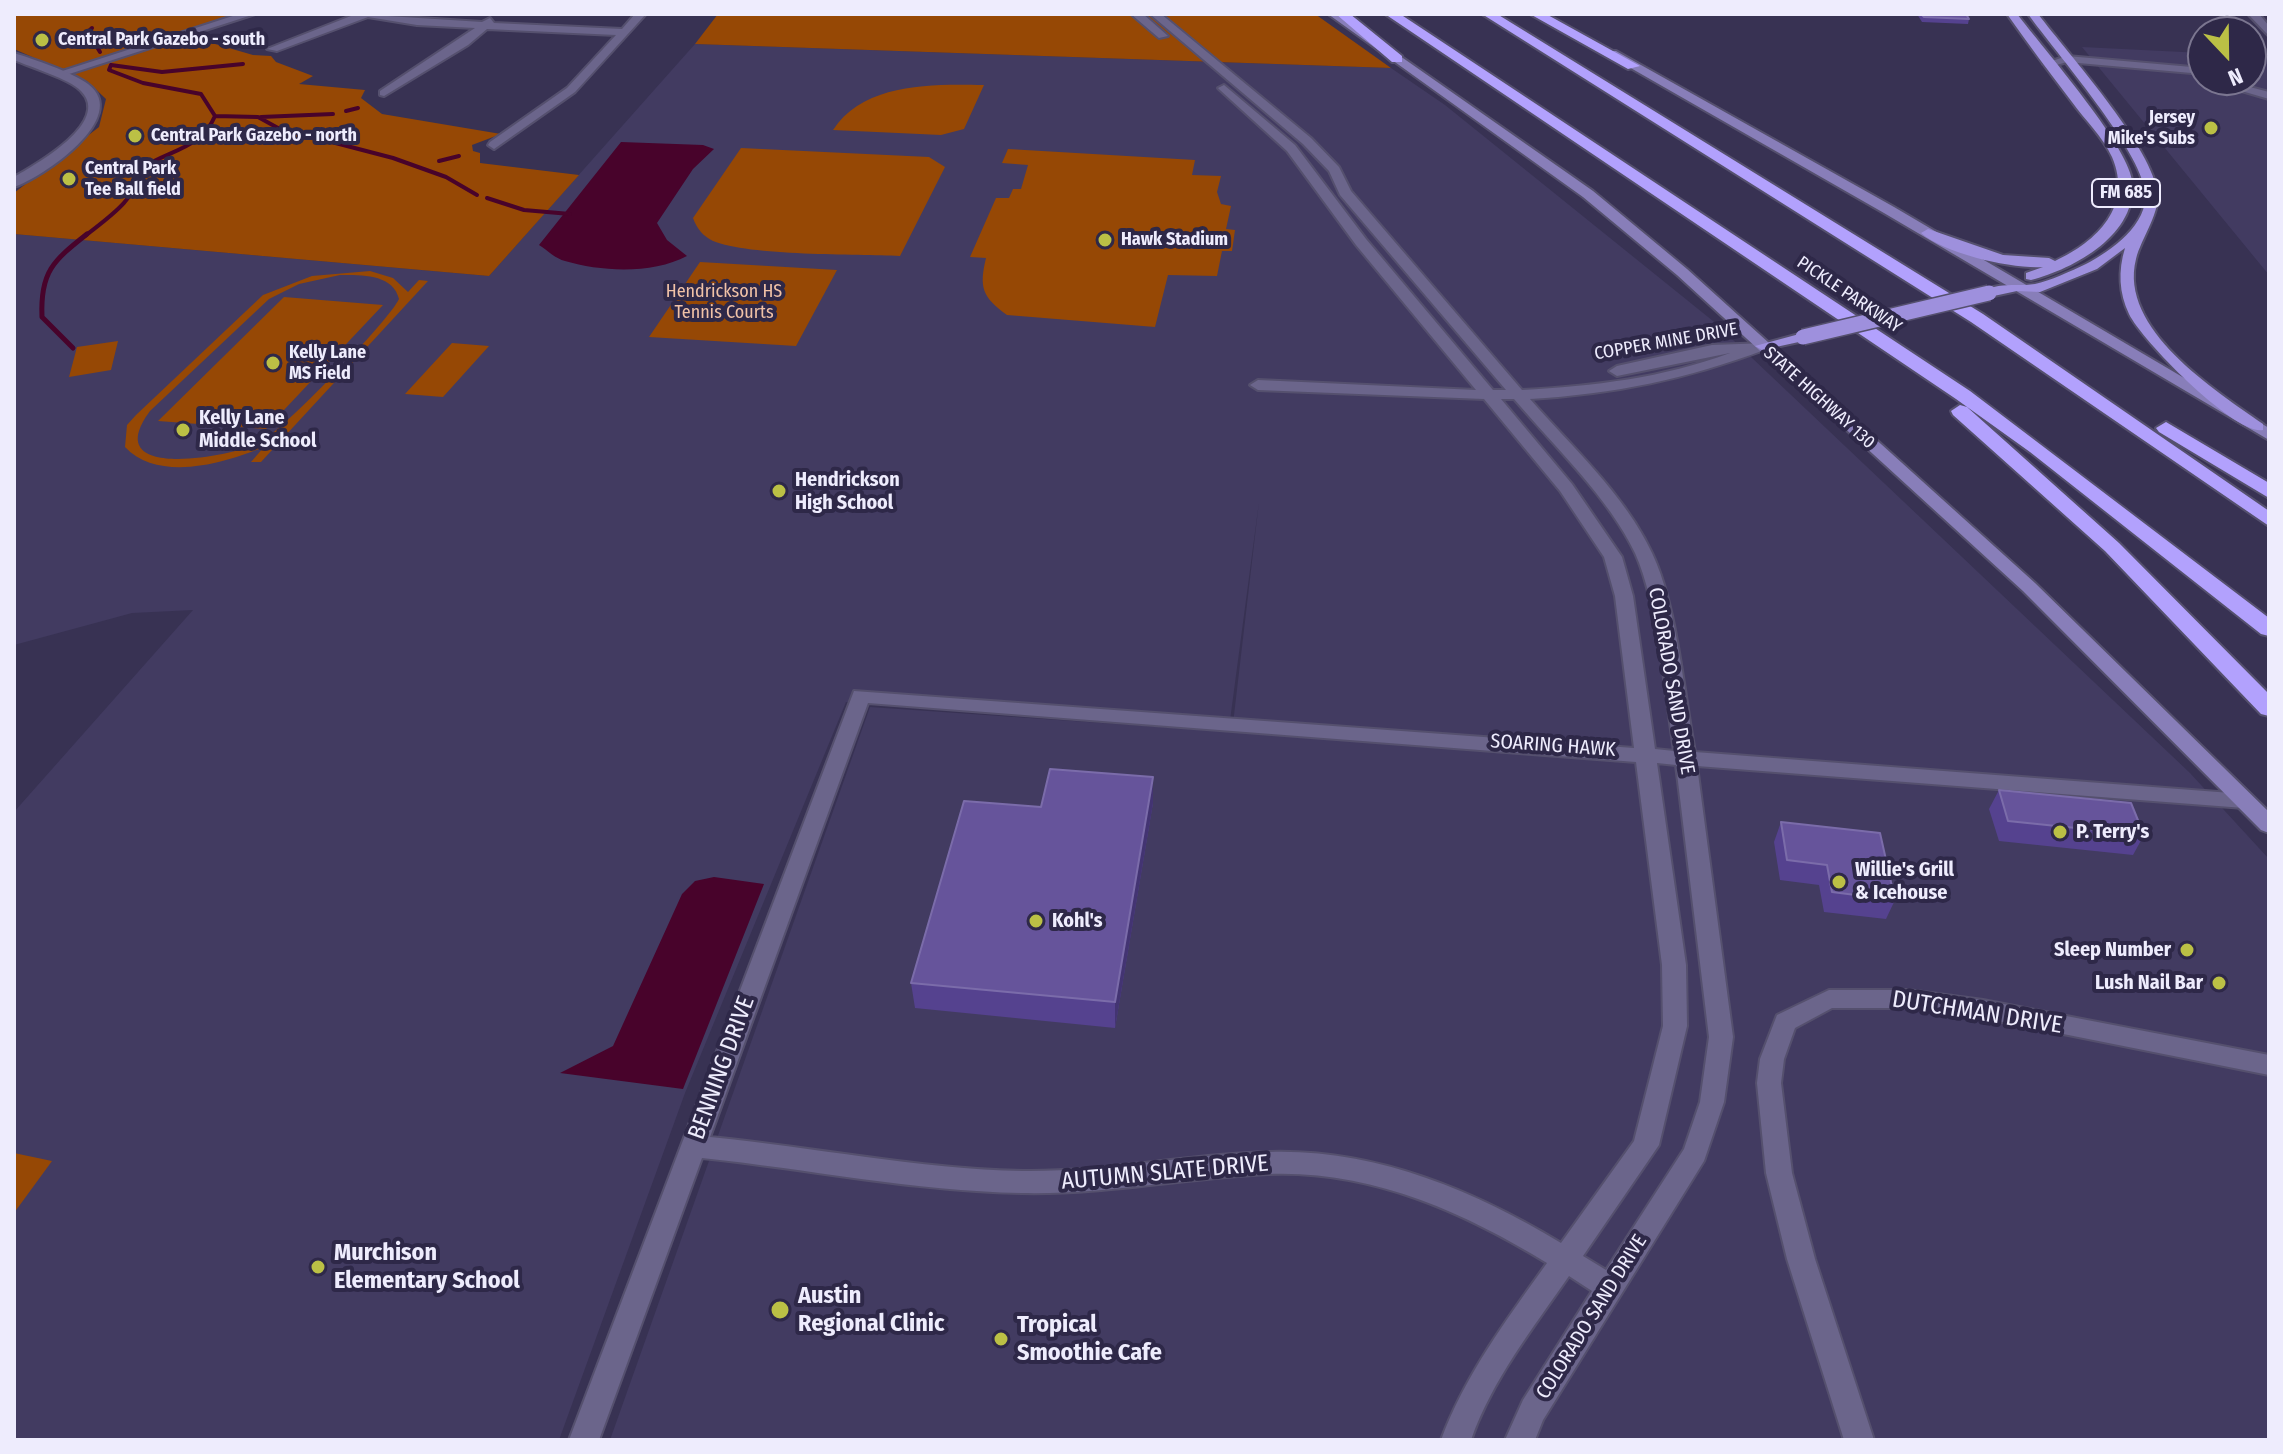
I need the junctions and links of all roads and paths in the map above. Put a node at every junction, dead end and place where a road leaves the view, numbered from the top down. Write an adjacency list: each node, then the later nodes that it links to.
1 (250, 14): 28 (street)
2 (368, 14): 16 (street); 19 (street)
3 (498, 14): 16 (street)
4 (641, 14): 17 (street)
5 (1136, 14): 31 (street, COLORADO SAND DRIVE)
6 (1155, 14): 32 (street, COLORADO SAND DRIVE)
7 (1333, 14): 21 (main road, STATE HIGHWAY 130)
8 (1342, 14): 21 (highway)
9 (1391, 14): 41 (highway, PICKLE PARKWAY)
10 (1488, 14): 39 (highway)
11 (1536, 14): 25 (highway)
12 (1544, 14): 25 (main road)
13 (2012, 14): 23 (main road, FM 685 / FM 685)
14 (2033, 14): 24 (main road, FM 685 / FM 685)
15 (2253, 14): 18 (street)
16 (485, 25): 17 (street); 30 (street)
17 (624, 32): 33 (street)
18 (2269, 33)
19 (273, 49)
20 (14, 56): 28 (street)
21 (1397, 59): 40 (main road, STATE HIGHWAY 130)
22 (2135, 63): 24 (street); 26 (street); 27 (street)
23 (2049, 64): 24 (street); 37 (main road, FM 685 / FM 685)
24 (2071, 64): 27 (street); 36 (main road, FM 685 / FM 685)
25 (1633, 66): 35 (main road)
26 (2187, 69)
27 (2146, 72): 29 (street)
28 (59, 74): 34 (street)
29 (2187, 77)
30 (384, 93)
31 (1278, 137): 32 (street); 43 (street, COLORADO SAND DRIVE)
32 (1307, 141): 43 (street, COLORADO SAND DRIVE)
33 (494, 145)
34 (14, 183)
35 (1928, 233): 37 (main road); 38 (main road)
36 (2137, 233): 38 (main road, FM 685); 44 (main road, FM 685)
37 (2073, 259): 38 (main road, FM 685 / FM 685)
38 (2017, 287): 40 (main road, FM 685 / FM 685, bridge); 44 (main road)
39 (1977, 318): 45 (highway); 46 (highway)
40 (1762, 346): 43 (street, COPPER MINE DRIVE); 52 (main road, STATE HIGHWAY 130)
41 (1889, 349): 47 (highway, PICKLE PARKWAY); 49 (highway)
42 (1258, 385): 43 (street, COPPER MINE DRIVE)
43 (1500, 390): 50 (street, COLORADO SAND DRIVE); 51 (street, COLORADO SAND DRIVE)
44 (2263, 431)
45 (2269, 492)
46 (2269, 520)
47 (2269, 629)
48 (861, 696): 50 (street, SOARING HAWK); 55 (street, BENNING DRIVE)
49 (2269, 708)
50 (1647, 753): 51 (street, SOARING HAWK); 56 (street, COLORADO SAND DRIVE)
51 (1685, 756): 52 (street, SOARING HAWK); 57 (street, COLORADO SAND DRIVE)
52 (2244, 801): 53 (main road, STATE HIGHWAY 130)
53 (2269, 825)
54 (2269, 1065): 61 (street, DUTCHMAN DRIVE)
55 (693, 1146): 56 (street, AUTUMN SLATE DRIVE); 58 (street, BENNING DRIVE)
56 (1567, 1259): 57 (street, AUTUMN SLATE DRIVE); 59 (street, COLORADO SAND DRIVE)
57 (1611, 1288): 60 (street, COLORADO SAND DRIVE)
58 (584, 1440)
59 (1456, 1440)
60 (1520, 1440)
61 (1859, 1440)

